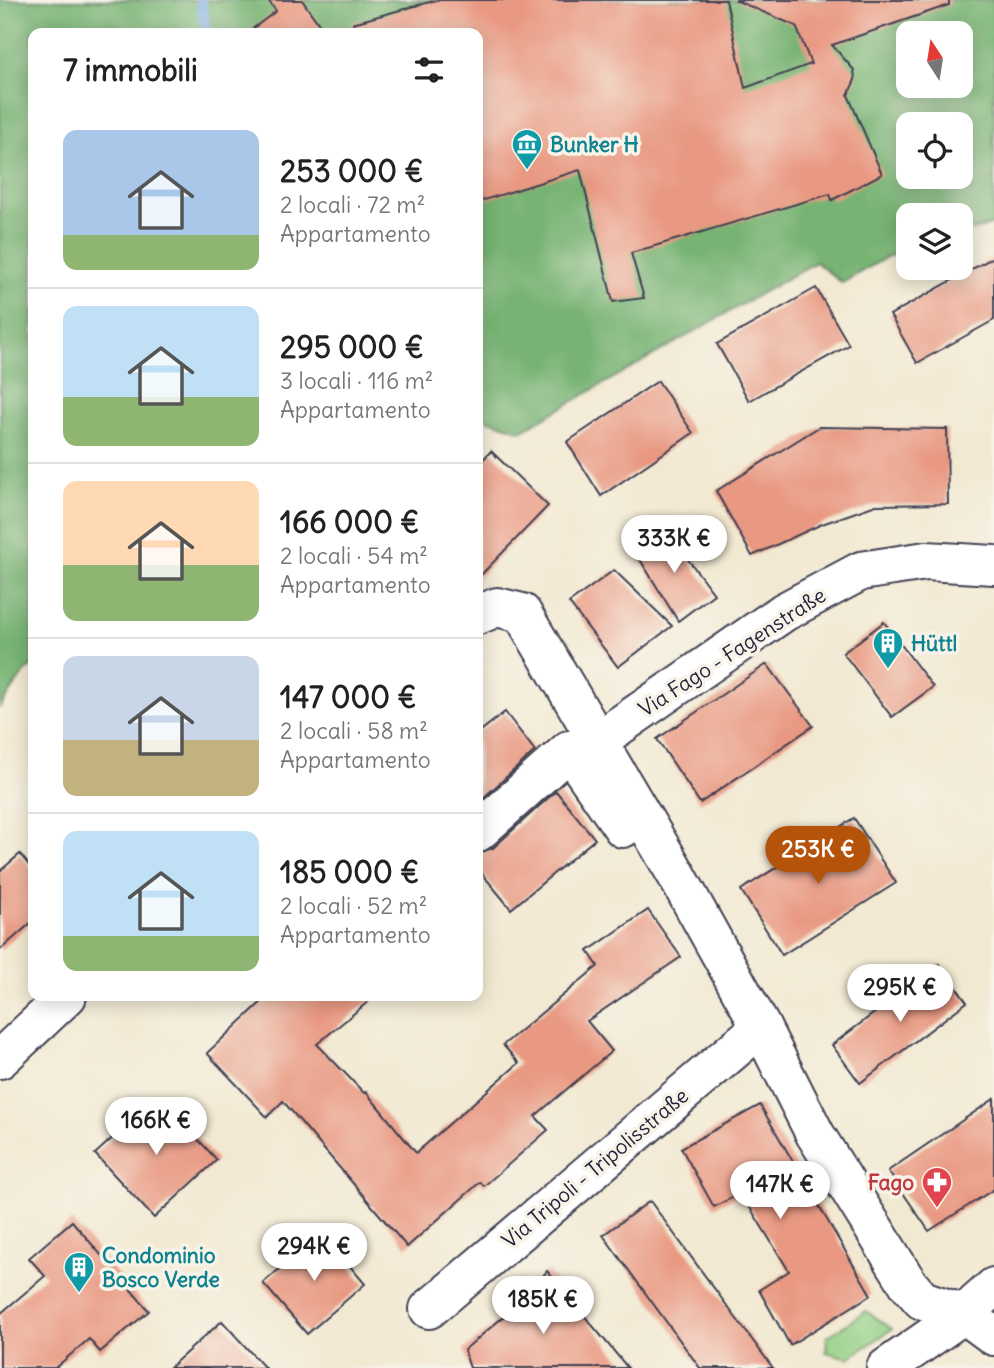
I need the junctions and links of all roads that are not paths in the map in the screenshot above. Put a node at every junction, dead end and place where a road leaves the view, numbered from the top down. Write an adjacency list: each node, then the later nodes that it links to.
1 (994, 565): 3 (street, Via Fago - Fagenstraße)
2 (483, 613): 3 (street)
3 (598, 740): 5 (street)
4 (483, 827): 5 (street)
5 (675, 872): 7 (street)
6 (62, 1001): 8 (street)
7 (761, 1027): 10 (street, Via Tripoli - Tripolisstraße); 11 (street)
8 (0, 1059)
9 (994, 1287): 11 (street)
10 (429, 1309)
11 (964, 1314): 12 (street); 13 (street)
12 (994, 1336)
13 (886, 1368)

